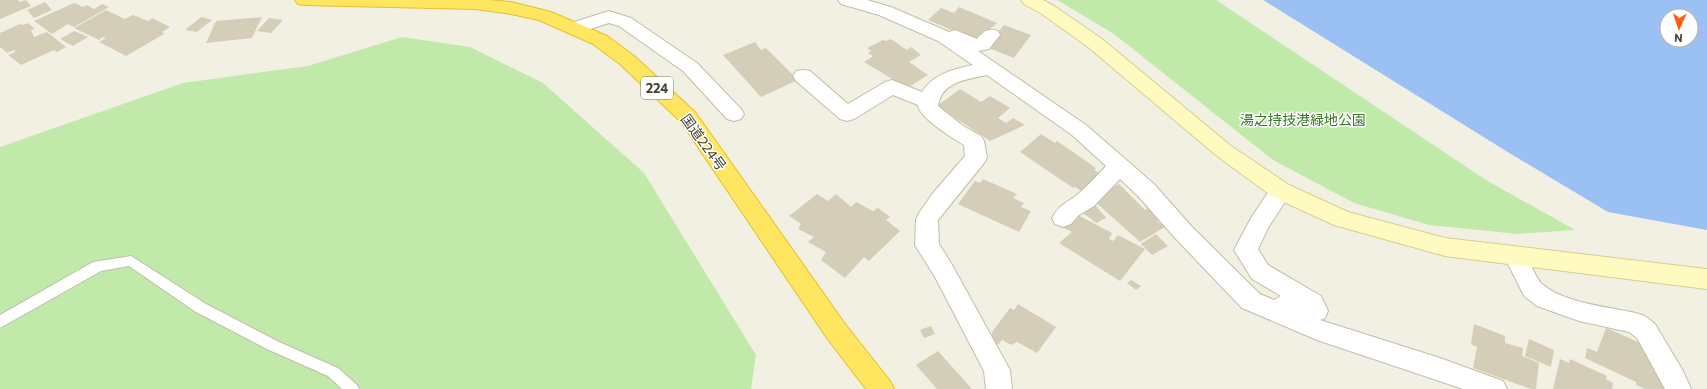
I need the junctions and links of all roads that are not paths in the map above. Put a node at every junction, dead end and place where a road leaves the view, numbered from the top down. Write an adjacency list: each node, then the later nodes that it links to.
1 (304, 0): 4 (highway, 国道224号 / 224)
2 (847, 0): 5 (street)
3 (1030, 0): 12 (street)
4 (575, 28): 10 (street); 19 (highway, 国道224号 / 224)
5 (931, 30): 6 (street); 7 (street)
6 (991, 35)
7 (991, 68): 9 (street); 11 (street)
8 (803, 76): 9 (street)
9 (929, 102): 20 (street)
10 (734, 114)
11 (1119, 166): 13 (street); 16 (street)
12 (1281, 191): 14 (street); 16 (street)
13 (1063, 218)
14 (1516, 256): 15 (street); 22 (street)
15 (1707, 279)
16 (1276, 312): 21 (street)
17 (0, 322): 18 (lane)
18 (352, 389)
19 (881, 389)
20 (999, 389)
21 (1494, 389)
22 (1678, 389)

